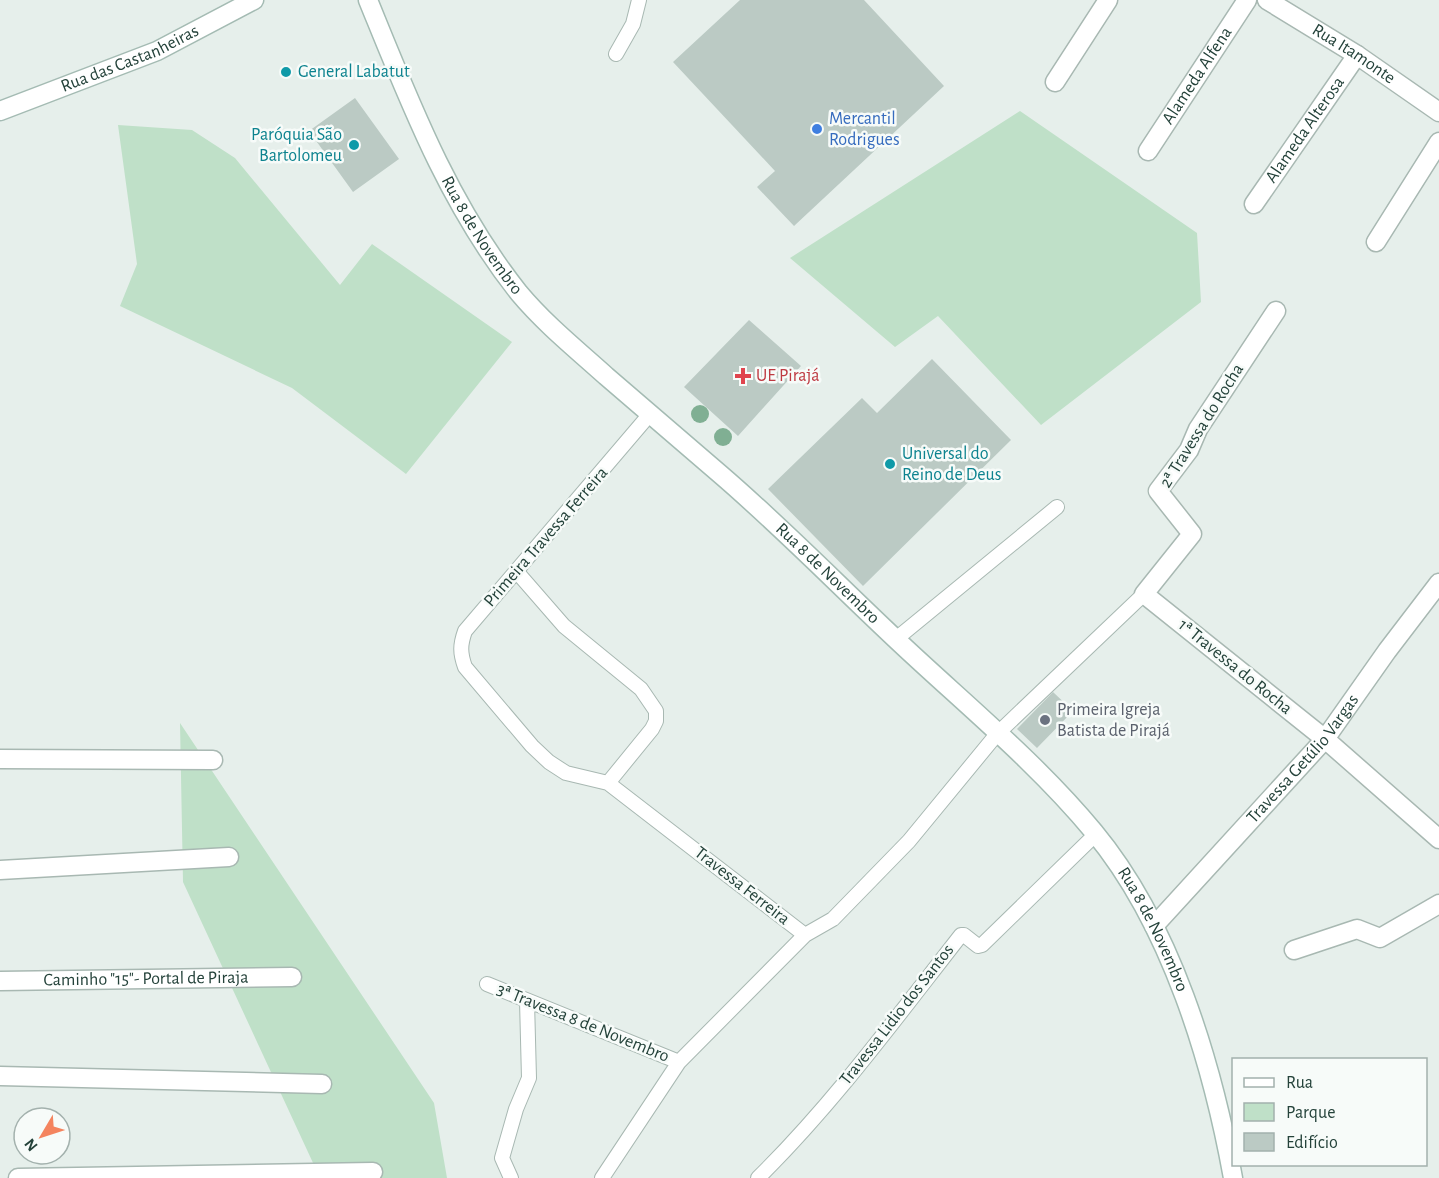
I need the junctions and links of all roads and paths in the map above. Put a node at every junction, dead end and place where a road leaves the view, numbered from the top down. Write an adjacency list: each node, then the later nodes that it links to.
1 (254, 0): 10 (street, Rua das Castanheiras)
2 (368, 0): 17 (street, Rua 8 de Novembro)
3 (639, 0): 7 (lane)
4 (1108, 0): 9 (street)
5 (1247, 0): 13 (street, Alameda Alfena)
6 (1267, 0): 8 (street, Rua Itamonte)
7 (616, 54)
8 (1357, 55): 11 (street, Rua Itamonte); 14 (street, Alameda Alterosa)
9 (1055, 82)
10 (0, 111)
11 (1439, 112)
12 (1439, 142): 15 (street)
13 (1148, 151)
14 (1254, 204)
15 (1376, 242)
16 (1276, 311): 21 (street, 2ª Travessa do Rocha)
17 (651, 414): 19 (lane, Primeira Travessa Ferreira); 22 (street, Rua 8 de Novembro)
18 (1057, 507): 22 (lane)
19 (517, 572): 23 (lane, Primeira Travessa Ferreira); 28 (lane)
20 (1439, 583): 25 (street, Travessa Getúlio Vargas)
21 (1144, 594): 24 (lane, Travessa Ferreira); 25 (street, 1ª Travessa do Rocha)
22 (896, 639): 24 (street, Rua 8 de Novembro)
23 (465, 667): 28 (lane, Travessa Ferreira)
24 (997, 734): 29 (street, Rua 8 de Novembro); 35 (lane, Travessa Ferreira)
25 (1326, 740): 30 (street, 1ª Travessa do Rocha); 34 (street, Travessa Getúlio Vargas)
26 (0, 759): 27 (street)
27 (213, 760)
28 (608, 783): 35 (lane, Travessa Ferreira)
29 (1096, 834): 34 (street, Rua 8 de Novembro); 48 (lane, Travessa Lidio dos Santos)
30 (1439, 839)
31 (229, 857): 32 (street)
32 (0, 870)
33 (1439, 904): 36 (street)
34 (1154, 926): 49 (street, Rua 8 de Novembro)
35 (805, 935): 41 (lane)
36 (1294, 950)
37 (292, 977): 38 (street, Caminho "15"- Portal de Piraja)
38 (0, 981)
39 (487, 984): 40 (lane, 3ª Travessa 8 de Novembro)
40 (527, 1001): 41 (lane, 3ª Travessa 8 de Novembro); 46 (lane)
41 (679, 1062): 47 (lane)
42 (0, 1076): 43 (street)
43 (322, 1084)
44 (373, 1172): 45 (street)
45 (18, 1178)
46 (511, 1178)
47 (602, 1178)
48 (758, 1178)
49 (1233, 1178)

